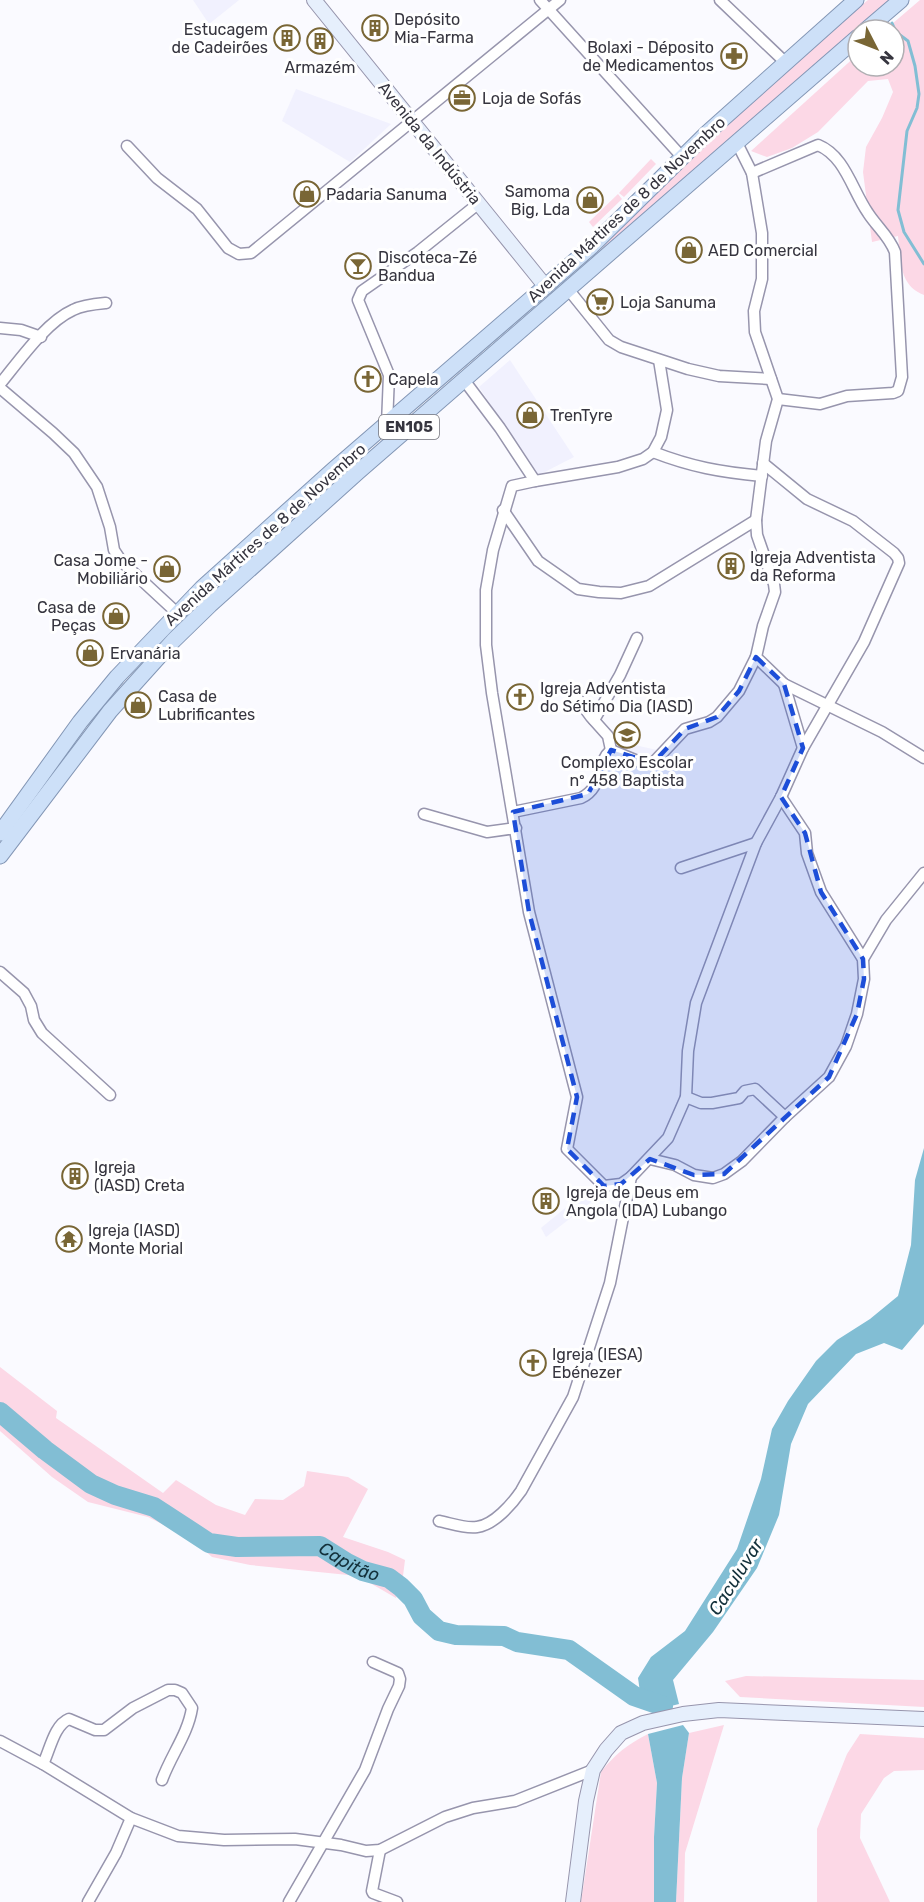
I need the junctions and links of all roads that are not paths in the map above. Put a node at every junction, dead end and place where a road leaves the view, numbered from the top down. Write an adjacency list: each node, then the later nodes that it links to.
1 (540, 0): 7 (street)
2 (560, 0): 7 (street)
3 (720, 0): 10 (street)
4 (856, 0): 10 (main road, Avenida Mártires de 8 de Novembro / EN105)
5 (899, 1): 8 (main road)
6 (319, 2): 11 (main road, Avenida da Indústria)
7 (548, 10): 11 (street); 14 (street)
8 (879, 18)
9 (846, 48): 12 (main road, Avenida Mártires de 8 de Novembro / EN105)
10 (785, 62): 14 (main road, Avenida Mártires de 8 de Novembro / EN105)
11 (413, 121): 13 (street); 16 (main road, Avenida da Indústria)
12 (737, 143): 15 (street); 18 (main road, Avenida Mártires de 8 de Novembro / EN105)
13 (127, 146)
14 (682, 157): 17 (main road, Avenida Mártires de 8 de Novembro / EN105)
15 (752, 173): 23 (street); 26 (street)
16 (479, 203): 17 (main road, Avenida da Indústria); 27 (street)
17 (546, 287): 27 (main road, Avenida Mártires de 8 de Novembro / EN105)
18 (568, 289): 22 (street); 24 (main road, Avenida Mártires de 8 de Novembro / EN105)
19 (106, 303): 21 (street)
20 (0, 328): 21 (street)
21 (40, 337): 25 (street)
22 (659, 360): 23 (street); 28 (street)
23 (771, 379): 26 (street)
24 (464, 380): 31 (street); 50 (main road, Avenida Mártires de 8 de Novembro / EN105)
25 (0, 386): 34 (street)
26 (778, 399): 29 (street)
27 (387, 424): 34 (main road, Avenida Mártires de 8 de Novembro / EN105)
28 (653, 452): 30 (street); 31 (street)
29 (763, 463): 30 (street); 39 (street)
30 (762, 476): 33 (street)
31 (535, 481): 32 (street)
32 (503, 510): 33 (street); 45 (street)
33 (756, 520): 36 (street)
34 (176, 612): 48 (main road, Avenida Mártires de 8 de Novembro / EN105)
35 (637, 638): 40 (street)
36 (756, 657): 37 (street); 42 (street)
37 (784, 684): 39 (street); 41 (street)
38 (577, 698): 40 (street)
39 (829, 705): 41 (street); 43 (street)
40 (594, 720): 42 (street)
41 (803, 748): 44 (street)
42 (611, 750): 45 (street)
43 (924, 758)
44 (781, 797): 49 (street); 53 (street)
45 (513, 812): 47 (street)
46 (424, 814): 47 (street)
47 (516, 828): 59 (street)
48 (0, 833)
49 (756, 843): 51 (street); 56 (street)
50 (0, 856)
51 (681, 868)
52 (924, 873): 53 (street)
53 (862, 959): 57 (street)
54 (0, 972): 55 (street)
55 (110, 1095)
56 (686, 1097): 57 (street); 58 (street)
57 (784, 1117): 58 (street)
58 (650, 1159): 59 (street)
59 (631, 1177): 60 (street)
60 (439, 1521)
61 (373, 1662): 68 (street)
62 (924, 1719): 65 (main road)
63 (0, 1741): 64 (street)
64 (43, 1764): 66 (street); 67 (street)
65 (593, 1770): 69 (street); 73 (main road)
66 (162, 1780)
67 (131, 1818): 68 (street); 70 (street)
68 (322, 1843): 69 (street); 71 (street)
69 (380, 1850): 72 (street)
70 (88, 1902)
71 (289, 1902)
72 (397, 1902)
73 (573, 1902)

